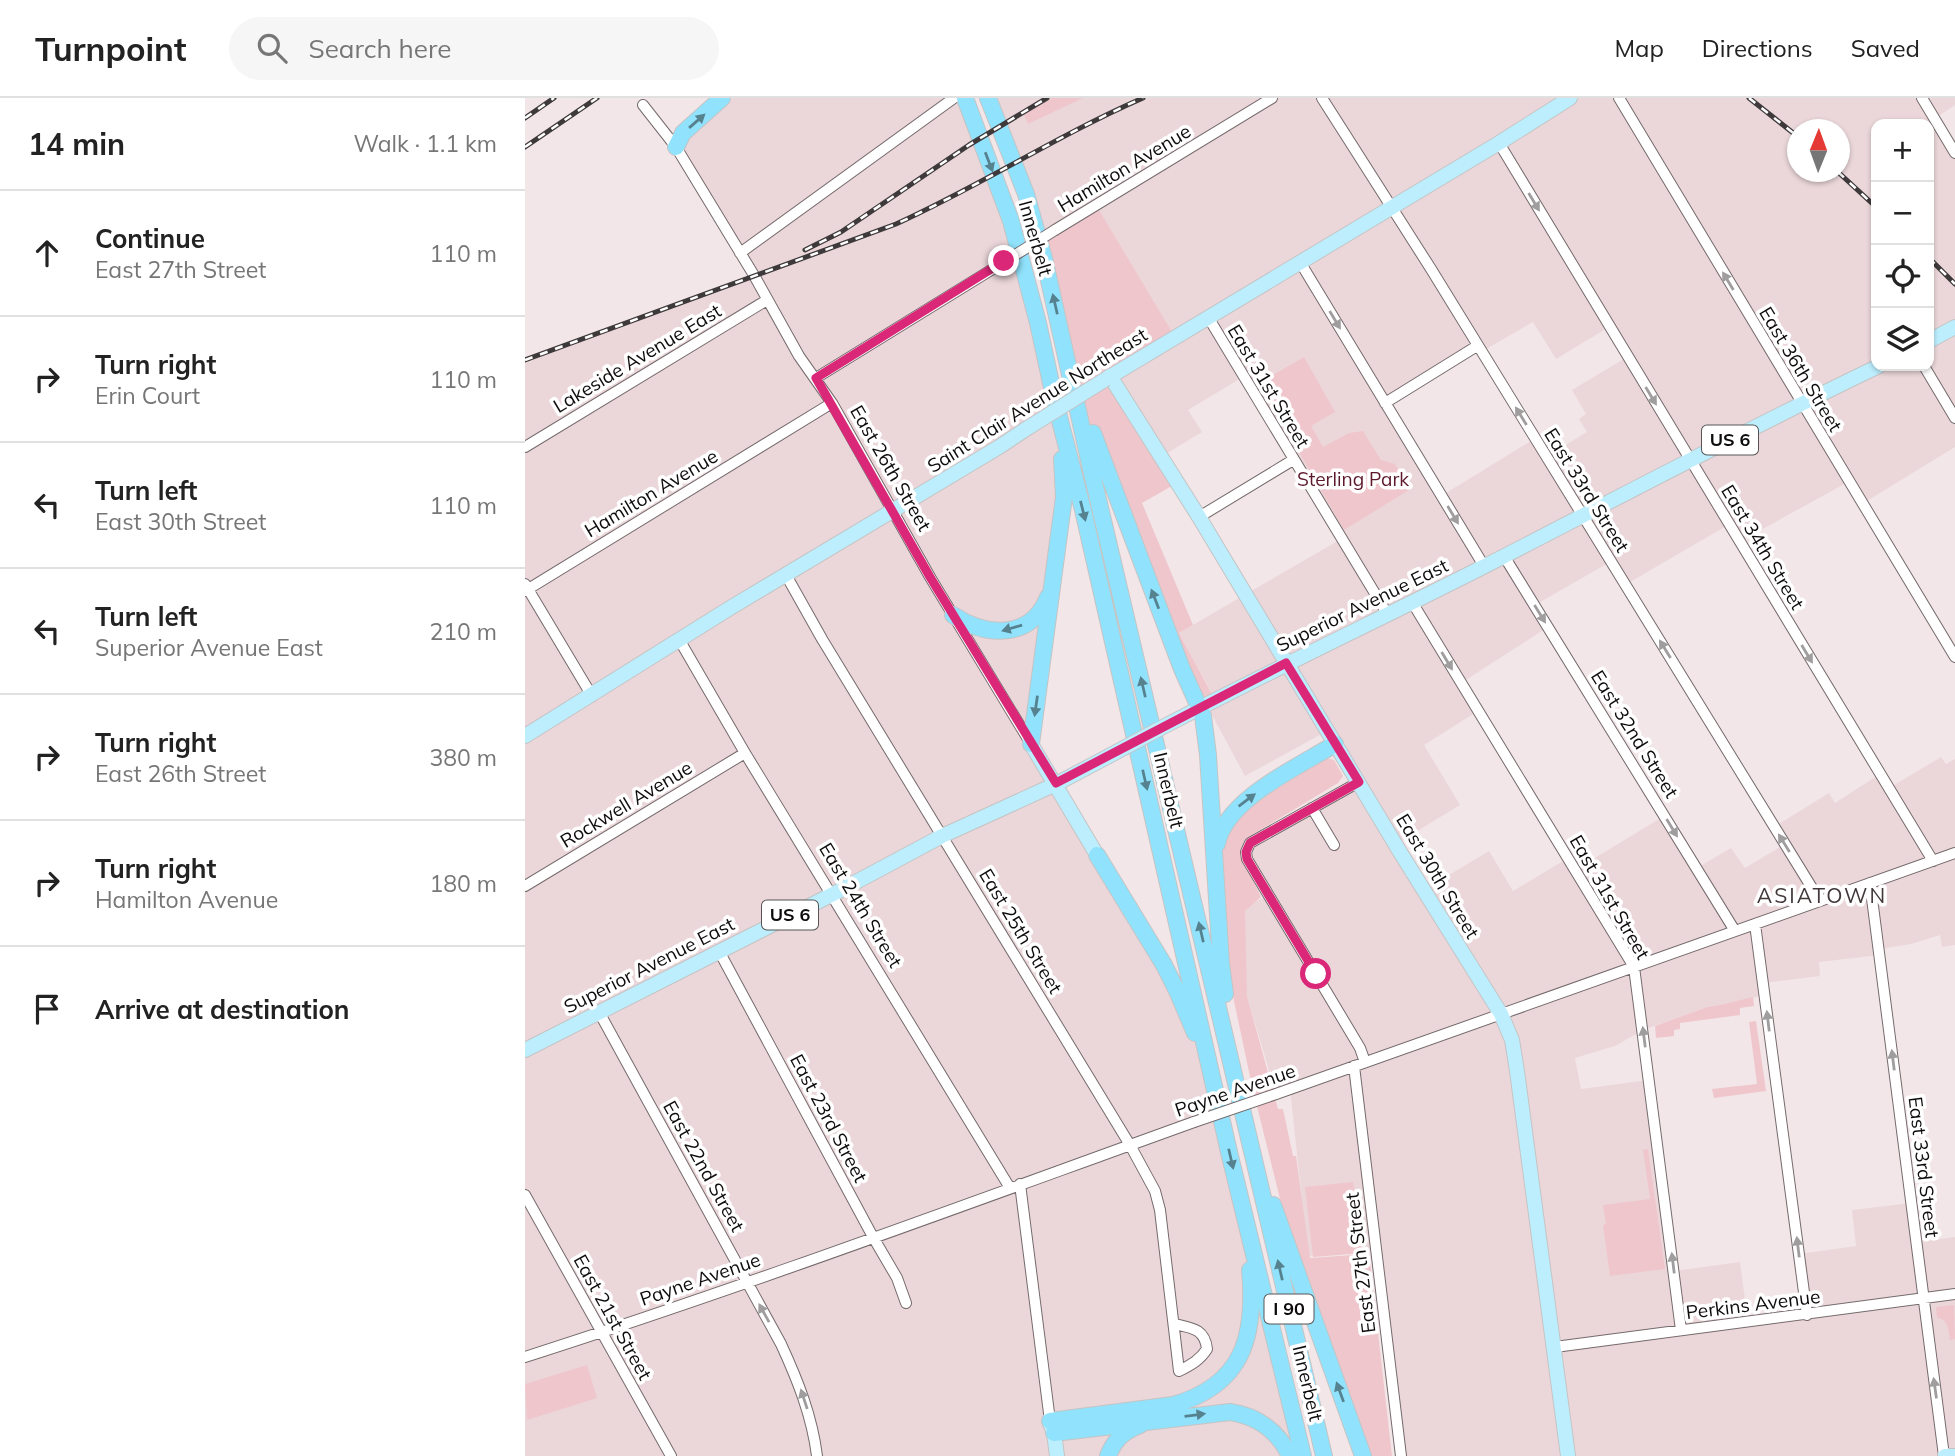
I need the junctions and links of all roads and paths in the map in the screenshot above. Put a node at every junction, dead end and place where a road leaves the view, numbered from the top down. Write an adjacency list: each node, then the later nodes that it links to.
1 (722, 98): 12 (highway, one-way to 1)
2 (954, 98): 15 (street)
3 (965, 98): 27 (highway, Innerbelt / I 90, one-way to 27)
4 (988, 98): 23 (highway, Innerbelt / I 90, one-way to 4)
5 (1272, 98): 26 (street, Hamilton Avenue, bridge)
6 (1322, 98): 14 (street, East 33rd Street)
7 (1570, 98): 11 (main road, Saint Clair Avenue Northeast)
8 (1619, 98): 30 (street, East 36th Street, one-way to 8)
9 (1922, 98): 13 (street)
10 (643, 105): 12 (street, East 26th Street)
11 (1499, 143): 14 (main road, Saint Clair Avenue Northeast); 34 (street, East 34th Street, one-way to 34)
12 (676, 147): 15 (street, East 26th Street)
13 (1955, 153)
14 (1392, 206): 16 (main road, Saint Clair Avenue Northeast); 21 (street, East 33rd Street)
15 (740, 253): 17 (street, East 26th Street)
16 (1300, 262): 18 (main road, Saint Clair Avenue Northeast); 29 (street, one-way to 29)
17 (768, 300): 26 (street, East 26th Street); 32 (street, Lakeside Avenue East)
18 (1208, 317): 25 (main road, Saint Clair Avenue Northeast); 33 (street, East 31st Street)
19 (1955, 327): 20 (main road)
20 (1934, 338)
21 (1477, 346): 29 (street); 36 (street, East 33rd Street, one-way to 21)
22 (1871, 370): 30 (main road, Superior Avenue East / US 6)
23 (1071, 371): 50 (highway, one-way to 23); 76 (highway, Innerbelt / I 90, one-way to 23)
24 (1927, 371): 31 (street)
25 (1108, 377): 35 (main road, Saint Clair Avenue Northeast, bridge); 37 (main road, East 30th Street)
26 (816, 378): 28 (street, East 26th Street)
27 (1054, 397): 41 (highway); 77 (highway, Innerbelt / I 90, one-way to 77)
28 (832, 403): 35 (street, East 26th Street); 42 (street, Hamilton Avenue)
29 (1385, 403): 39 (street, one-way to 39)
30 (1801, 403): 34 (main road, Superior Avenue East / US 6); 47 (street, East 36th Street)
31 (1955, 418)
32 (525, 447)
33 (1293, 460): 37 (street); 45 (street, East 31st Street)
34 (1690, 461): 36 (main road, Superior Avenue East / US 6); 63 (street, East 34th Street, one-way to 63)
35 (893, 511): 40 (main road, Saint Clair Avenue Northeast); 44 (street, East 26th Street)
36 (1582, 516): 38 (main road, Superior Avenue East / US 6); 67 (street, East 33rd Street, one-way to 36)
37 (1199, 517): 48 (main road, East 30th Street)
38 (1504, 556): 39 (main road, Superior Avenue East / US 6); 69 (street, East 32nd Street, one-way to 69)
39 (1484, 566): 43 (main road, Superior Avenue East / US 6)
40 (786, 575): 46 (main road, Saint Clair Avenue Northeast); 58 (street, East 25th Street)
41 (1053, 584): 44 (highway, one-way to 44); 52 (highway, one-way to 52)
42 (526, 588): 49 (street)
43 (1412, 602): 45 (main road, Superior Avenue East / US 6); 71 (street, East 31st Street, one-way to 71)
44 (953, 615): 52 (street, East 26th Street)
45 (1388, 615): 48 (main road, Superior Avenue East / US 6)
46 (680, 641): 49 (main road, Saint Clair Avenue Northeast); 54 (street, East 24th Street)
47 (1955, 657)
48 (1286, 663): 50 (main road, Superior Avenue East / US 6); 53 (main road, East 30th Street)
49 (592, 696): 51 (main road, Saint Clair Avenue Northeast)
50 (1201, 707): 56 (main road, Superior Avenue East / US 6, bridge); 62 (highway)
51 (525, 736)
52 (1031, 744): 56 (main road, East 26th Street)
53 (1335, 744): 55 (main road, East 30th Street); 62 (highway, one-way to 53)
54 (745, 753): 65 (street, Rockwell Avenue); 66 (street, East 24th Street)
55 (1359, 782): 57 (street); 73 (main road, East 30th Street)
56 (1056, 783): 58 (main road, Superior Avenue East / US 6); 61 (main road, East 26th Street)
57 (1312, 808): 59 (street); 75 (street, East 27th Street)
58 (942, 836): 66 (main road, Superior Avenue East / US 6); 78 (street, East 25th Street)
59 (1334, 845)
60 (1955, 853): 63 (street, Payne Avenue)
61 (1097, 855): 77 (highway)
62 (1215, 857): 76 (highway)
63 (1933, 861): 64 (street, Payne Avenue)
64 (1870, 883): 67 (street, Payne Avenue); 86 (street, East 33rd Street, one-way to 64)
65 (525, 886)
66 (832, 894): 70 (main road, Superior Avenue East / US 6); 80 (street, East 24th Street)
67 (1820, 901): 68 (street, Payne Avenue)
68 (1755, 924): 69 (street, Payne Avenue); 88 (street, one-way to 68)
69 (1735, 931): 71 (street, Payne Avenue)
70 (719, 951): 72 (main road, Superior Avenue East / US 6); 83 (street, East 23rd Street)
71 (1634, 967): 73 (street, Payne Avenue); 90 (street, East 31st Street, one-way to 71)
72 (599, 1012): 74 (main road, Superior Avenue East / US 6); 84 (street, East 22nd Street)
73 (1501, 1014): 75 (street, Payne Avenue); 92 (main road, East 30th Street)
74 (525, 1050)
75 (1359, 1064): 78 (street, Payne Avenue, bridge); 104 (street, East 27th Street)
76 (1239, 1094): 79 (highway, Innerbelt / I 90)
77 (1217, 1097): 82 (highway, Innerbelt / I 90, one-way to 82)
78 (1130, 1145): 80 (street, Payne Avenue); 89 (street, East 25th Street)
79 (1254, 1161): 102 (highway, Innerbelt / I 90, one-way to 79); 103 (highway, one-way to 79)
80 (1015, 1186): 83 (street, Payne Avenue); 95 (street, East 24th Street)
81 (525, 1195): 91 (street, East 21st Street)
82 (1246, 1222): 95 (highway); 101 (highway, Innerbelt / I 90)
83 (873, 1237): 84 (street, Payne Avenue); 87 (street, East 23rd Street)
84 (746, 1281): 91 (street, Payne Avenue); 97 (street, East 22nd Street, one-way to 84)
85 (1955, 1294): 86 (street, Perkins Avenue)
86 (1923, 1298): 88 (street, Perkins Avenue); 106 (street, East 33rd Street, one-way to 86)
87 (906, 1303)
88 (1807, 1315): 90 (street, Perkins Avenue)
89 (1175, 1324)
90 (1681, 1331): 92 (street, Perkins Avenue)
91 (601, 1332): 93 (street, Payne Avenue); 96 (street, East 21st Street)
92 (1555, 1347): 105 (main road, East 30th Street)
93 (525, 1357)
94 (1153, 1420): 95 (highway); 99 (highway); 100 (highway, one-way to 100)
95 (1052, 1427): 98 (main road, East 24th Street)
96 (671, 1456)
97 (817, 1456)
98 (1057, 1456)
99 (1108, 1456)
100 (1290, 1456)
101 (1303, 1456)
102 (1324, 1456)
103 (1363, 1456)
104 (1401, 1456)
105 (1568, 1456)
106 (1945, 1456): 107 (main road)
107 (1955, 1456)

